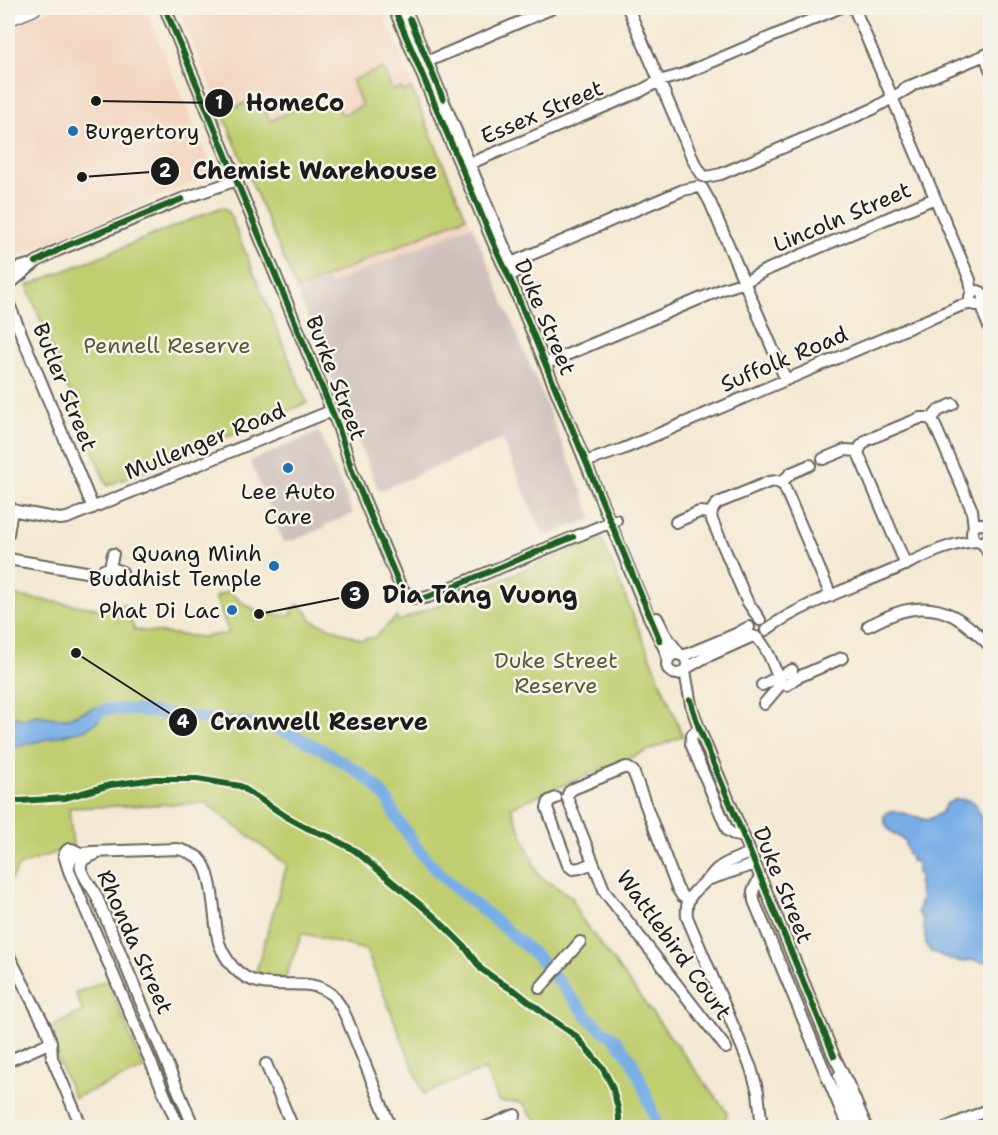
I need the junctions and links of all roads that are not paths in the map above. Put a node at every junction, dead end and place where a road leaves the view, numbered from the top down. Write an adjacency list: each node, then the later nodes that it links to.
1 (33, 8): 11 (highway)
2 (165, 8): 18 (street, Burke Street)
3 (394, 8): 13 (street, Duke Street)
4 (405, 8): 13 (street, Duke Street)
5 (554, 8): 13 (street)
6 (628, 8): 15 (street)
7 (839, 8): 15 (street, Essex Street)
8 (854, 8): 16 (street)
9 (988, 8): 10 (street)
10 (990, 14)
11 (8, 18)
12 (988, 54): 14 (street); 16 (street)
13 (423, 63): 17 (street, Duke Street)
14 (990, 69)
15 (660, 84): 17 (street, Essex Street); 19 (street)
16 (892, 98): 19 (street); 20 (street)
17 (465, 166): 22 (street, Duke Street)
18 (237, 180): 21 (street); 33 (street, Burke Street)
19 (702, 182): 22 (street); 24 (street)
20 (935, 198): 24 (street, Lincoln Street); 26 (street)
21 (36, 262): 23 (street); 25 (street)
22 (507, 265): 30 (street, Duke Street)
23 (8, 270): 25 (street, Butler Street)
24 (744, 280): 30 (street, Lincoln Street); 31 (street)
25 (10, 285): 28 (street, Butler Street)
26 (980, 297): 29 (street); 31 (street, Suffolk Road)
27 (8, 302): 28 (street, Butler Street)
28 (14, 314): 41 (street, Butler Street)
29 (990, 329)
30 (548, 363): 37 (street, Duke Street)
31 (786, 380): 37 (street, Suffolk Road)
32 (953, 404): 34 (street)
33 (331, 411): 41 (street, Mullenger Road); 43 (street, Burke Street)
34 (931, 420): 35 (street); 45 (street)
35 (859, 451): 36 (street); 50 (street)
36 (823, 459)
37 (590, 463): 43 (street, Duke Street)
38 (810, 465): 39 (street)
39 (781, 483): 42 (street); 53 (street)
40 (10, 507): 41 (street, Mullenger Road); 46 (street)
41 (93, 508)
42 (711, 513): 44 (street); 55 (street)
43 (613, 521): 57 (street, Duke Street); 59 (street, Duke Street)
44 (676, 522)
45 (983, 533): 48 (street); 50 (street)
46 (8, 534)
47 (113, 554): 51 (street)
48 (990, 555)
49 (8, 558): 51 (street)
50 (906, 565): 53 (street)
51 (110, 567): 52 (street)
52 (122, 572)
53 (831, 596): 55 (street)
54 (868, 626): 56 (street)
55 (758, 629): 57 (street); 60 (street); 63 (street)
56 (990, 646)
57 (681, 655): 59 (street); 60 (street)
58 (842, 658): 63 (street)
59 (668, 661): 62 (street)
60 (686, 669): 62 (street); 66 (street, Duke Street)
61 (792, 670): 63 (street)
62 (673, 674): 66 (street, Duke Street)
63 (779, 680): 64 (street); 65 (street)
64 (762, 685)
65 (764, 704)
66 (699, 728): 69 (street, Duke Street)
67 (556, 798): 70 (street)
68 (103, 852): 87 (street, Rhonda Street); 88 (street, Rhonda Street); 90 (street)
69 (750, 853): 71 (street, Duke Street); 73 (street)
70 (593, 862): 74 (street, Wattlebird Court); 79 (street, Wattlebird Court)
71 (755, 864): 72 (street, Duke Street); 73 (street)
72 (760, 877): 80 (street, Duke Street); 93 (street)
73 (708, 879): 74 (street)
74 (688, 899): 92 (street)
75 (580, 942): 77 (street)
76 (8, 954): 78 (street)
77 (540, 988)
78 (51, 1042): 81 (street); 86 (street)
79 (726, 1048)
80 (834, 1056): 83 (street, Duke Street); 93 (street, Duke Street)
81 (8, 1061)
82 (266, 1064): 89 (street)
83 (849, 1086): 94 (street, Duke Street); 95 (street)
84 (990, 1109): 96 (street)
85 (515, 1114): 91 (street)
86 (82, 1128)
87 (179, 1128)
88 (194, 1128)
89 (293, 1128)
90 (391, 1128)
91 (484, 1128)
92 (762, 1128)
93 (853, 1128)
94 (867, 1128)
95 (873, 1128)
96 (945, 1128)

